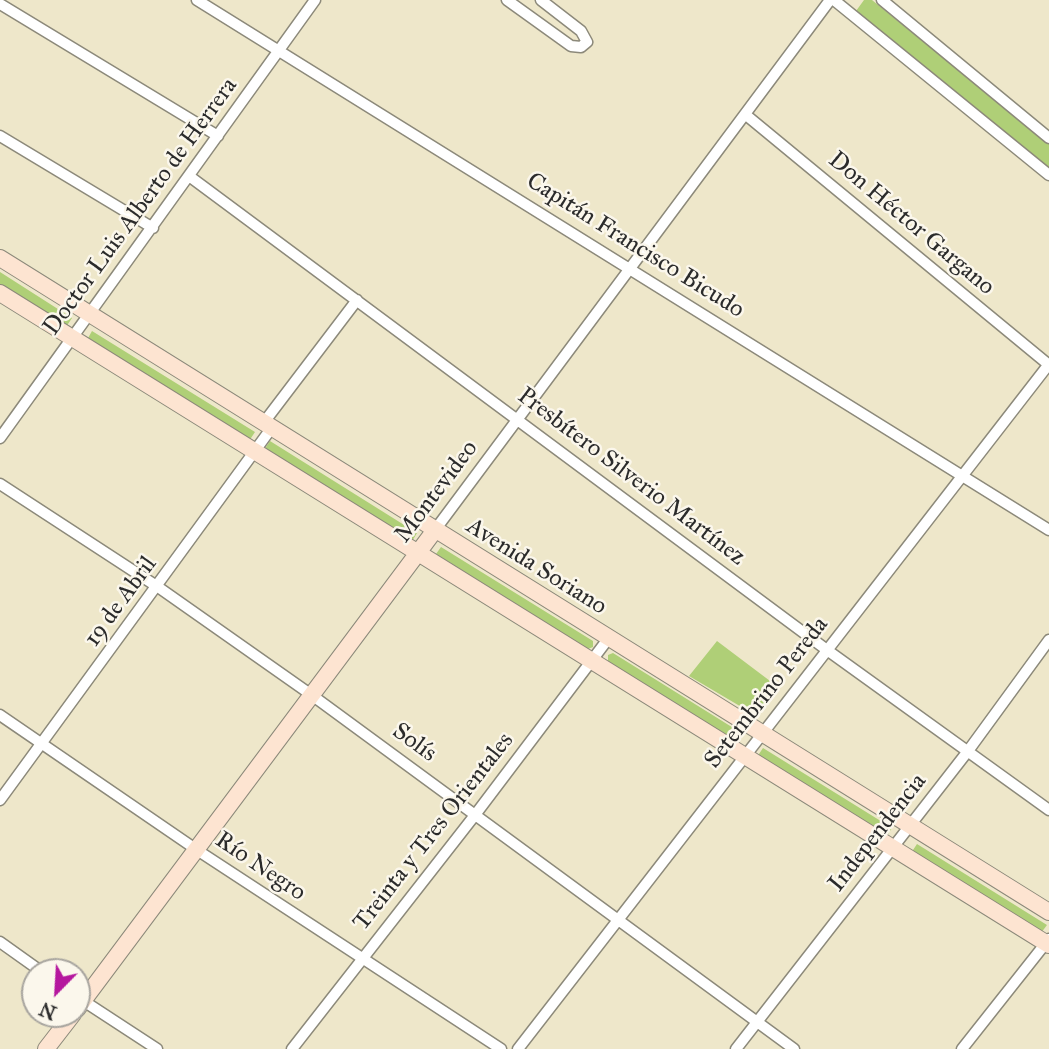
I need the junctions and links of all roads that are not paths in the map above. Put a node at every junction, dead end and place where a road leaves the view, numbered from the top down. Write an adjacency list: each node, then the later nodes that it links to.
1 (197, 0): 8 (street, Capitán Francisco Bicudo)
2 (315, 0): 8 (street, Doctor Luis Alberto de Herrera)
3 (507, 0): 4 (street)
4 (541, 0)
5 (832, 0): 9 (street, Montevideo); 13 (street)
6 (882, 0): 12 (street)
7 (0, 4): 11 (street)
8 (278, 51): 11 (street, Doctor Luis Alberto de Herrera); 17 (street, Capitán Francisco Bicudo)
9 (746, 115): 17 (street, Montevideo); 22 (street, Don Héctor Gargano)
10 (0, 136): 15 (street)
11 (218, 136): 14 (street, Doctor Luis Alberto de Herrera)
12 (1049, 138)
13 (1049, 175)
14 (189, 176): 15 (street, Doctor Luis Alberto de Herrera); 19 (street, Presbítero Silverio Martínez)
15 (153, 228): 20 (street, Doctor Luis Alberto de Herrera)
16 (0, 258): 20 (street, Avenida Soriano)
17 (632, 269): 23 (street, Montevideo); 27 (street, Capitán Francisco Bicudo)
18 (0, 293): 21 (street, Avenida Soriano)
19 (357, 300): 23 (street, Presbítero Silverio Martínez); 24 (street, 19 de Abril)
20 (90, 313): 21 (street, Doctor Luis Alberto de Herrera); 24 (street, Avenida Soriano)
21 (72, 338): 25 (street, Doctor Luis Alberto de Herrera); 26 (street, Avenida Soriano)
22 (1049, 364): 27 (street, Setembrino Pereda)
23 (520, 420): 29 (street, Montevideo); 35 (street, Presbítero Silverio Martínez)
24 (269, 424): 26 (street, 19 de Abril); 29 (street, Avenida Soriano)
25 (0, 438)
26 (256, 451): 31 (street, Avenida Soriano); 32 (street, 19 de Abril)
27 (964, 476): 30 (street, Capitán Francisco Bicudo); 35 (street, Setembrino Pereda)
28 (0, 484): 32 (street, Solís)
29 (435, 530): 31 (street, Montevideo); 33 (street, Avenida Soriano)
30 (1049, 530)
31 (419, 553): 36 (street, Avenida Soriano); 37 (street, Montevideo)
32 (158, 587): 37 (street, Solís); 40 (street, 19 de Abril)
33 (608, 639): 36 (street, Treinta y Tres Orientales); 39 (street, Avenida Soriano)
34 (1049, 640): 41 (street, Independencia)
35 (827, 650): 39 (street, Setembrino Pereda); 41 (street, Presbítero Silverio Martínez)
36 (591, 661): 42 (street, Avenida Soriano); 45 (street, Treinta y Tres Orientales)
37 (313, 695): 45 (street, Solís); 48 (street, Montevideo)
38 (0, 715): 40 (street, Río Negro)
39 (761, 735): 42 (street, Setembrino Pereda); 46 (street, Avenida Soriano)
40 (42, 744): 43 (street, 19 de Abril); 48 (street, Río Negro)
41 (968, 751): 44 (street, Presbítero Silverio Martínez); 46 (street, Independencia)
42 (744, 755): 47 (street, Avenida Soriano); 50 (street, Setembrino Pereda)
43 (0, 800)
44 (1049, 810)
45 (475, 815): 50 (street, Solís); 54 (street, Treinta y Tres Orientales)
46 (911, 825): 47 (street, Independencia); 49 (street, Avenida Soriano)
47 (892, 849): 51 (street, Avenida Soriano); 57 (street, Independencia)
48 (197, 850): 54 (street, Río Negro); 55 (street, Montevideo)
49 (1049, 912)
50 (619, 920): 57 (street, Solís); 63 (street, Setembrino Pereda)
51 (1048, 942): 66 (street)
52 (0, 943): 53 (street)
53 (22, 958)
54 (363, 960): 61 (street, Treinta y Tres Orientales); 62 (street, Río Negro)
55 (91, 988)
56 (91, 1012): 60 (street)
57 (757, 1022): 64 (street, Independencia); 65 (street, Solís)
58 (61, 1028): 59 (street, Montevideo)
59 (46, 1049)
60 (157, 1049)
61 (292, 1049)
62 (501, 1049)
63 (518, 1049)
64 (736, 1049)
65 (794, 1049)
66 (962, 1049)

